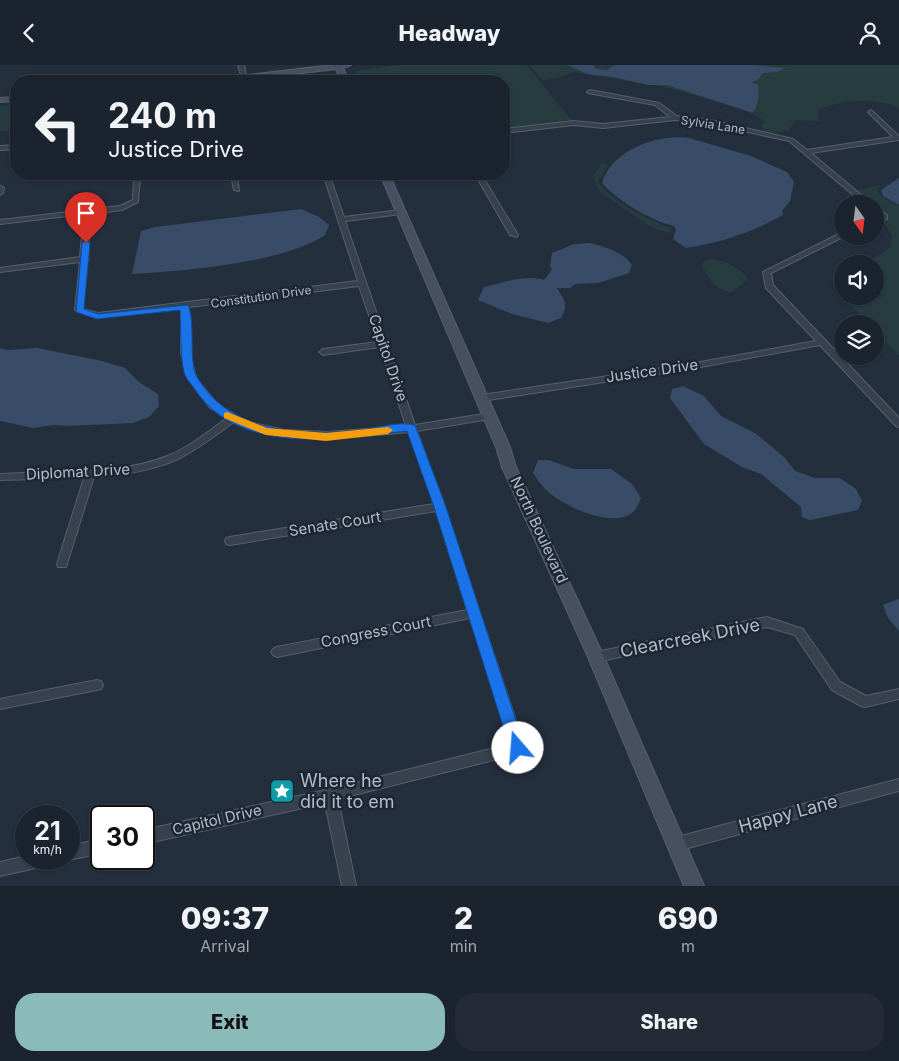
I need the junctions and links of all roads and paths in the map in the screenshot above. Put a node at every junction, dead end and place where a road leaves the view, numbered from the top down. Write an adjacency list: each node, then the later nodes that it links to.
1 (341, 66): 2 (street)
2 (274, 75)
3 (590, 92): 5 (street)
4 (871, 112): 7 (street)
5 (675, 118): 6 (street, Sylvia Lane); 8 (street, Sylvia Lane)
6 (510, 130)
7 (898, 138): 8 (street)
8 (805, 152): 15 (street, Sylvia Lane)
9 (137, 180): 16 (street)
10 (235, 180): 14 (street)
11 (328, 180): 18 (street, Capitol Drive)
12 (387, 180): 17 (street, North Boulevard)
13 (482, 180): 20 (street)
14 (237, 190)
15 (858, 195)
16 (88, 212): 19 (street); 22 (street, Constitution Drive)
17 (401, 213): 18 (street); 29 (street, North Boulevard)
18 (341, 219): 24 (street, Capitol Drive)
19 (0, 222)
20 (514, 235)
21 (834, 240): 26 (street)
22 (85, 259): 23 (street); 25 (street, Constitution Drive)
23 (0, 270)
24 (362, 283): 25 (street, Constitution Drive); 27 (street, Capitol Drive)
25 (185, 307): 31 (street)
26 (822, 342): 29 (street, Justice Drive); 32 (street)
27 (383, 343): 28 (street); 33 (street, Capitol Drive)
28 (322, 352)
29 (482, 398): 30 (street, North Boulevard)
30 (490, 416): 33 (street); 41 (street, North Boulevard)
31 (232, 419): 33 (street); 34 (street, Diplomat Drive)
32 (899, 424)
33 (411, 427): 36 (street, Capitol Drive)
34 (90, 473): 35 (street, Diplomat Drive); 38 (street)
35 (0, 477)
36 (440, 507): 37 (street, Senate Court); 39 (street, Capitol Drive)
37 (230, 541)
38 (62, 564)
39 (474, 613): 40 (street, Congress Court); 46 (street, Capitol Drive)
40 (277, 652)
41 (596, 657): 43 (street, Clearcreek Drive); 48 (street, North Boulevard)
42 (97, 685): 44 (street)
43 (899, 694)
44 (0, 705)
45 (899, 785): 48 (street, Happy Lane)
46 (330, 795): 47 (street, Capitol Drive); 51 (street)
47 (155, 835)
48 (677, 844): 52 (street, North Boulevard)
49 (15, 866): 50 (street)
50 (0, 869)
51 (349, 886)
52 (694, 886)

